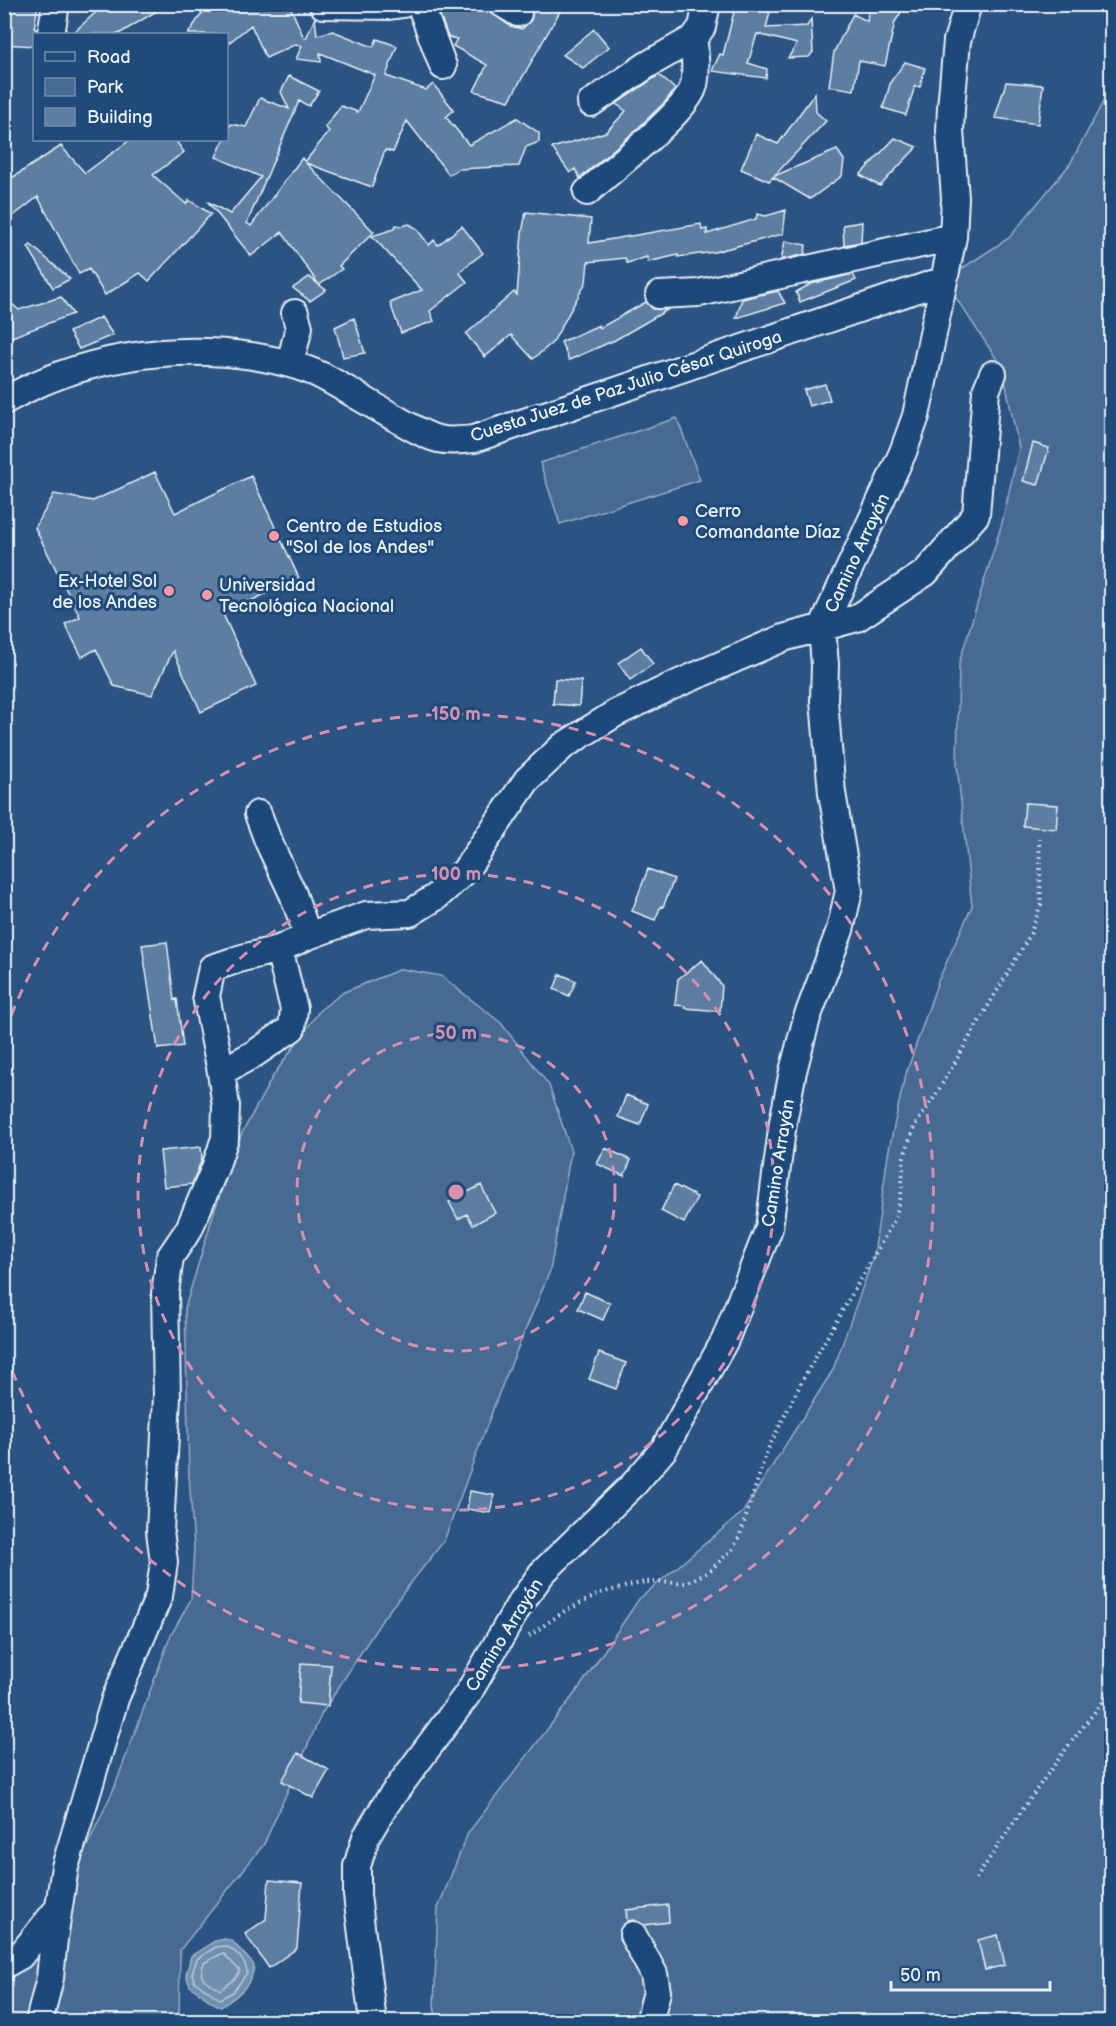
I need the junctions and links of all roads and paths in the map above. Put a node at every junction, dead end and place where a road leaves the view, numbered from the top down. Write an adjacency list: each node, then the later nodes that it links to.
1 (323, 4): 2 (street)
2 (403, 4)
3 (420, 4): 7 (street)
4 (706, 4): 6 (street)
5 (968, 4): 10 (street, Camino Arrayán)
6 (694, 38): 8 (street); 9 (street)
7 (443, 66)
8 (591, 103)
9 (587, 192)
10 (952, 237): 11 (street, Camino Arrayán); 12 (street)
11 (944, 280): 14 (street, Cuesta Juez de Paz Julio César Quiroga); 17 (street, Camino Arrayán)
12 (658, 295)
13 (295, 313): 14 (street)
14 (290, 364): 16 (street, Cuesta Juez de Paz Julio César Quiroga)
15 (993, 374): 17 (street)
16 (4, 401)
17 (822, 628): 20 (street); 30 (street, Camino Arrayán)
18 (258, 814): 20 (street)
19 (1039, 836): 23 (path)
20 (308, 936): 21 (street)
21 (279, 949): 22 (street); 22 (street)
22 (221, 1072): 26 (street)
23 (525, 1639)
24 (1112, 1691): 25 (path)
25 (976, 1879)
26 (58, 1907): 28 (street); 29 (street)
27 (633, 1935): 31 (street)
28 (4, 1965)
29 (39, 2022)
30 (373, 2022)
31 (650, 2022)

